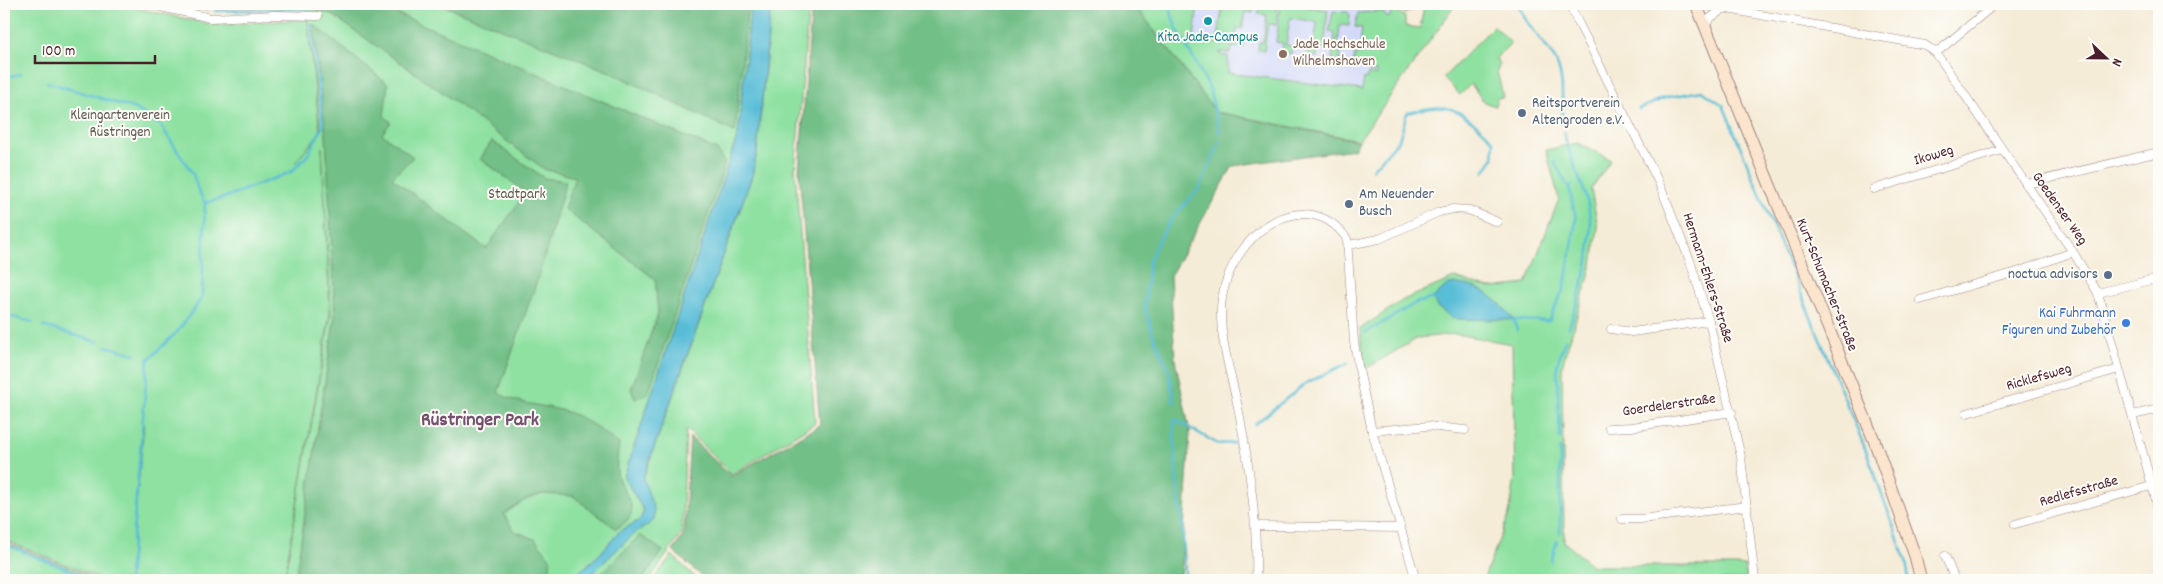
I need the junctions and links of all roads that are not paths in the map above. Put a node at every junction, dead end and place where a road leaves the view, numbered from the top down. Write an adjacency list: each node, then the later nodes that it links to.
1 (147, 4): 9 (street)
2 (1569, 4): 22 (street, Hermann-Ehlers-Straße)
3 (1696, 4): 10 (street, Kurt-Schumacher-Straße)
4 (1700, 4): 7 (street)
5 (1982, 4): 8 (street)
6 (1995, 4): 8 (street)
7 (1723, 9): 10 (street); 11 (street)
8 (1983, 13): 11 (street)
9 (318, 16)
10 (1705, 26): 43 (street, Kurt-Schumacher-Straße)
11 (1936, 53): 12 (street, Goedenser Weg)
12 (2002, 150): 14 (street, Goedenser Weg); 15 (street, Ikoweg)
13 (2159, 152): 14 (street)
14 (2026, 184): 18 (street, Goedenser Weg)
15 (1874, 189)
16 (1497, 222): 17 (street)
17 (1349, 245): 31 (street); 37 (street)
18 (2073, 252): 20 (street, Goedenser Weg); 21 (street)
19 (2159, 278): 20 (street)
20 (2098, 293): 24 (street, Goedenser Weg)
21 (1920, 300)
22 (1709, 321): 23 (street); 26 (street, Hermann-Ehlers-Straße)
23 (1612, 329)
24 (2119, 369): 27 (street, Ricklefsweg); 28 (street, Goedenser Weg)
25 (2159, 409): 28 (street)
26 (1732, 412): 29 (street, Goerdelerstraße); 33 (street, Hermann-Ehlers-Straße)
27 (1967, 413)
28 (2133, 415): 32 (street, Goedenser Weg)
29 (1609, 428)
30 (1465, 430): 31 (street)
31 (1372, 431): 38 (street)
32 (2151, 486): 34 (street, Goedenser Weg); 36 (street, Redlefsstraße)
33 (1748, 506): 35 (street); 42 (street, Hermann-Ehlers-Straße)
34 (2159, 511)
35 (1622, 519)
36 (2015, 524)
37 (1256, 526): 38 (street); 40 (street)
38 (1400, 528): 41 (street)
39 (1946, 556): 44 (street)
40 (1256, 580)
41 (1416, 580)
42 (1755, 580)
43 (1921, 580)
44 (1956, 580)

